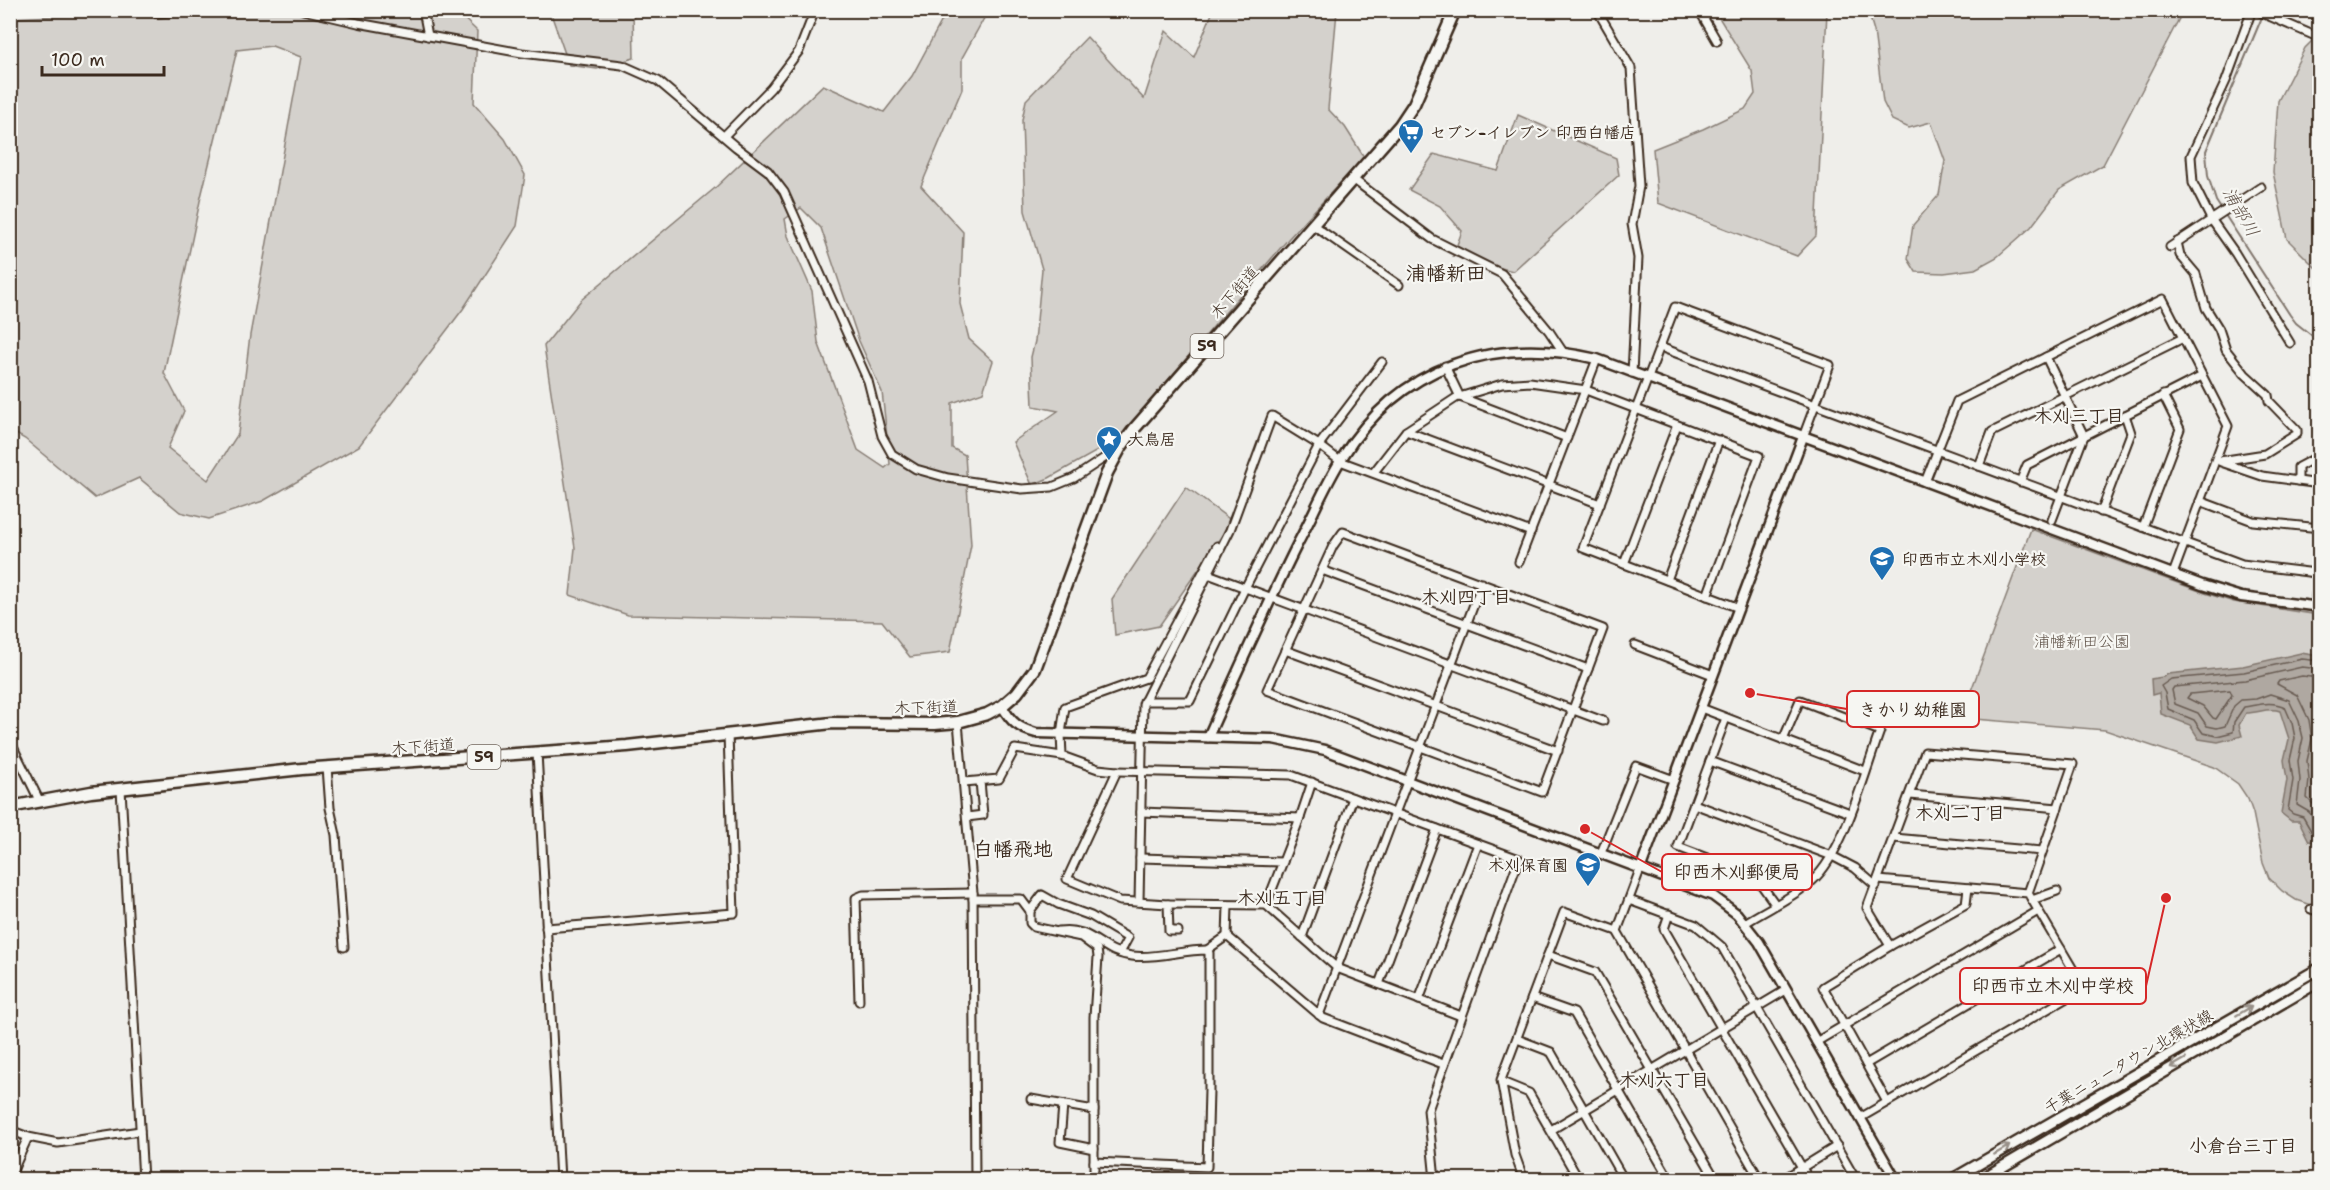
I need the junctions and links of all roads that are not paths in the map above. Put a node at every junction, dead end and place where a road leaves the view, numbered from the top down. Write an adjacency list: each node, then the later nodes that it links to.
1 (144, 10): 2 (street)
2 (203, 10)
3 (303, 10): 10 (street)
4 (423, 10): 10 (street)
5 (815, 10): 13 (street)
6 (1455, 10): 14 (main road, 木下街道 / 59)
7 (1597, 10): 29 (street)
8 (1699, 10): 12 (street)
9 (2254, 10): 11 (street); 16 (street)
10 (428, 36): 13 (street)
11 (2319, 38)
12 (1717, 41)
13 (724, 136): 46 (street)
14 (1353, 178): 17 (main road, 木下街道 / 59); 24 (street)
15 (2261, 187): 16 (street)
16 (2211, 219): 18 (street); 22 (street)
17 (1313, 225): 20 (street); 46 (main road, 木下街道 / 59)
18 (2177, 242): 19 (street); 50 (street)
19 (2170, 247)
20 (1399, 285)
21 (2183, 338): 25 (street); 30 (street); 33 (street)
22 (2290, 343)
23 (1660, 347): 31 (street); 36 (street); 36 (street)
24 (1563, 352): 26 (street); 28 (street)
25 (2046, 357): 33 (street); 47 (street)
26 (1597, 359): 29 (street); 32 (street)
27 (1382, 362): 45 (street)
28 (1445, 366): 35 (street); 49 (street)
29 (1632, 373): 31 (street)
30 (2202, 376): 34 (street); 50 (street)
31 (1648, 379): 37 (street); 42 (street)
32 (1586, 390): 35 (street); 37 (street); 43 (street)
33 (2065, 396): 41 (street); 51 (street)
34 (2163, 396): 38 (street); 63 (street)
35 (1460, 397): 40 (street); 43 (street)
36 (1815, 406): 42 (street); 47 (street)
37 (1636, 409): 39 (street); 60 (street)
38 (2125, 415): 41 (street); 61 (street)
39 (1677, 425): 44 (street); 70 (street)
40 (1406, 431): 52 (street); 57 (street)
41 (2084, 436): 55 (street); 58 (street)
42 (1803, 437): 54 (street); 82 (street)
43 (1567, 438): 57 (street)
44 (1719, 440): 75 (street); 78 (street)
45 (1319, 445): 49 (street); 66 (street); 77 (street)
46 (1121, 447): 91 (main road, 木下街道 / 59)
47 (1937, 451): 51 (street); 54 (street)
48 (2319, 459): 53 (street)
49 (1340, 460): 52 (street); 80 (street)
50 (2217, 461): 53 (street); 59 (street)
51 (1979, 466): 55 (street)
52 (1374, 472): 65 (street)
53 (2298, 481): 56 (street)
54 (1925, 482): 74 (street)
55 (2020, 482): 58 (street)
56 (2319, 484)
57 (1549, 486): 60 (street); 65 (street)
58 (2062, 497): 61 (street); 62 (street)
59 (2200, 501): 64 (street); 67 (street)
60 (1600, 504): 70 (street)
61 (2101, 512): 63 (street)
62 (2052, 520)
63 (2143, 527): 67 (street)
64 (2319, 528)
65 (1531, 532): 69 (street)
66 (1226, 538): 73 (street); 99 (street)
67 (2185, 543): 72 (street); 74 (street)
68 (2319, 556): 72 (street)
69 (1520, 562)
70 (1624, 564): 75 (street)
71 (1322, 570): 76 (street); 83 (street); 84 (street)
72 (2316, 573): 79 (street)
73 (1208, 574): 77 (street); 90 (street)
74 (2173, 574): 81 (street)
75 (1667, 580): 78 (street)
76 (1482, 583): 84 (street); 88 (street)
77 (1245, 588): 80 (street); 90 (street)
78 (1707, 596): 82 (street)
79 (2316, 597)
80 (1271, 598): 83 (street); 101 (street)
81 (2319, 607)
82 (1739, 608): 89 (street)
83 (1303, 610): 86 (street); 87 (street)
84 (1467, 624): 87 (street); 88 (street)
85 (1635, 645): 89 (street)
86 (1285, 650): 92 (street); 104 (street)
87 (1452, 665): 92 (street); 94 (street)
88 (1588, 669): 94 (street)
89 (1713, 675): 93 (street)
90 (1144, 701): 100 (street)
91 (1002, 706): 97 (main road, 木下街道 / 59); 99 (street)
92 (1436, 706): 104 (street); 105 (street)
93 (1701, 708): 95 (street); 114 (street)
94 (1573, 710): 96 (street); 105 (street)
95 (1726, 718): 102 (street); 108 (street)
96 (1603, 721)
97 (958, 722): 98 (main road, 木下街道 / 59); 116 (street)
98 (728, 734): 106 (main road, 木下街道 / 59); 156 (street)
99 (1061, 734): 100 (street); 107 (street)
100 (1142, 736): 101 (street); 111 (street)
101 (1208, 737): 113 (street)
102 (1784, 740): 112 (street); 112 (street)
103 (10, 741): 121 (street)
104 (1421, 747): 105 (street); 113 (street)
105 (1558, 751)
106 (537, 752): 109 (main road, 木下街道 / 59); 156 (street)
107 (1062, 756): 110 (street); 115 (street)
108 (1710, 761): 122 (street); 127 (street)
109 (327, 767): 118 (main road, 木下街道 / 59); 162 (street)
110 (1117, 771): 111 (street); 145 (street)
111 (1141, 771): 117 (street); 125 (street)
112 (1865, 771): 127 (street)
113 (1407, 780): 126 (street); 134 (street)
114 (1674, 780): 134 (street); 138 (street)
115 (980, 781): 116 (street); 128 (street)
116 (964, 782): 128 (street)
117 (1312, 783): 120 (street); 129 (street)
118 (121, 789): 121 (main road, 木下街道 / 59); 199 (street)
119 (1910, 795): 124 (street); 124 (street); 131 (street)
120 (1353, 798): 126 (street); 161 (street)
121 (39, 801): 123 (main road, 木下街道 / 59)
122 (1694, 804): 135 (street); 147 (street)
123 (10, 807)
124 (2058, 808): 133 (street)
125 (1141, 812): 129 (street); 136 (street)
126 (1396, 813): 130 (street); 168 (street)
127 (1850, 813): 135 (street)
128 (967, 817): 142 (street)
129 (1300, 818): 137 (street)
130 (1437, 829): 132 (street); 171 (street)
131 (1894, 838): 133 (street); 139 (street)
132 (1478, 844): 174 (street); 178 (street)
133 (2042, 851): 143 (street)
134 (1601, 853): 138 (street)
135 (1833, 856): 139 (street); 147 (street)
136 (1140, 858): 137 (street); 145 (street)
137 (1283, 862): 148 (street)
138 (1641, 867): 144 (street); 155 (street)
139 (1877, 883): 140 (street); 163 (street)
140 (1968, 888): 143 (street); 163 (street)
141 (2057, 891): 143 (street)
142 (973, 896): 151 (street); 175 (street); 209 (street)
143 (2030, 897): 152 (street)
144 (1629, 900): 154 (street); 159 (street)
145 (1139, 902): 146 (street)
146 (1168, 904): 149 (street); 158 (street)
147 (1775, 904): 155 (street)
148 (1266, 905): 149 (street); 161 (street)
149 (1228, 906): 160 (street)
150 (2311, 909): 153 (street)
151 (1030, 911): 157 (street); 166 (street)
152 (2038, 911): 164 (street); 179 (street)
153 (2319, 912)
154 (1669, 914): 176 (street); 180 (street)
155 (1745, 923): 172 (street)
156 (546, 928): 208 (street)
157 (1059, 931): 166 (street); 194 (street)
158 (1178, 931)
159 (1617, 931): 167 (street); 183 (street)
160 (1227, 936): 165 (street); 177 (street)
161 (1302, 937): 168 (street)
162 (344, 946)
163 (1890, 946): 179 (street)
164 (2061, 949): 185 (street); 192 (street)
165 (1207, 950): 166 (street); 203 (street)
166 (1120, 953)
167 (1548, 955): 173 (street); 187 (street)
168 (1337, 968): 171 (street); 177 (street)
169 (2319, 968): 186 (main road, 千葉ニュータウン北環状線, one-way to 169)
170 (2319, 981): 188 (main road, 千葉ニュータウン北環状線, one-way to 188)
171 (1379, 984): 174 (street)
172 (1786, 990): 176 (street); 182 (street)
173 (1532, 998): 181 (street); 190 (street)
174 (1419, 1000): 178 (street)
175 (859, 1001)
176 (1757, 1007): 180 (street); 201 (street)
177 (1319, 1015): 184 (street)
178 (1461, 1016): 184 (street)
179 (1844, 1025): 182 (street); 185 (street)
180 (1721, 1029): 183 (street); 204 (street)
181 (1517, 1039): 189 (street); 195 (street)
182 (1816, 1042): 196 (street)
183 (1685, 1050): 187 (street); 217 (street)
184 (1443, 1064): 211 (street)
185 (1866, 1064): 192 (street)
186 (2144, 1069): 188 (street); 221 (main road, 千葉ニュータウン北環状線, one-way to 186)
187 (1652, 1070): 190 (street); 216 (street)
188 (2150, 1079): 222 (main road, 千葉ニュータウン北環状線)
189 (1502, 1082): 198 (street); 212 (street)
190 (1618, 1090): 195 (street); 215 (street)
191 (1031, 1099): 193 (street)
192 (1887, 1102): 196 (street)
193 (1063, 1105): 194 (street); 202 (street)
194 (1094, 1110): 202 (street)
195 (1584, 1110): 198 (street); 214 (street)
196 (1860, 1118): 220 (street)
197 (10, 1130): 200 (street)
198 (1551, 1130): 213 (street)
199 (140, 1131): 200 (street); 207 (street)
200 (28, 1137): 205 (street)
201 (1837, 1146): 204 (street); 219 (street)
202 (1094, 1149): 203 (street)
203 (1094, 1162): 210 (street)
204 (1802, 1168): 206 (street); 218 (street)
205 (10, 1178)
206 (1808, 1178)
207 (143, 1179)
208 (560, 1179)
209 (975, 1179)
210 (1094, 1179)
211 (1435, 1179)
212 (1524, 1179)
213 (1579, 1179)
214 (1624, 1179)
215 (1670, 1179)
216 (1716, 1179)
217 (1760, 1179)
218 (1782, 1179)
219 (1856, 1179)
220 (1896, 1179)
221 (1951, 1179)
222 (1980, 1179)

